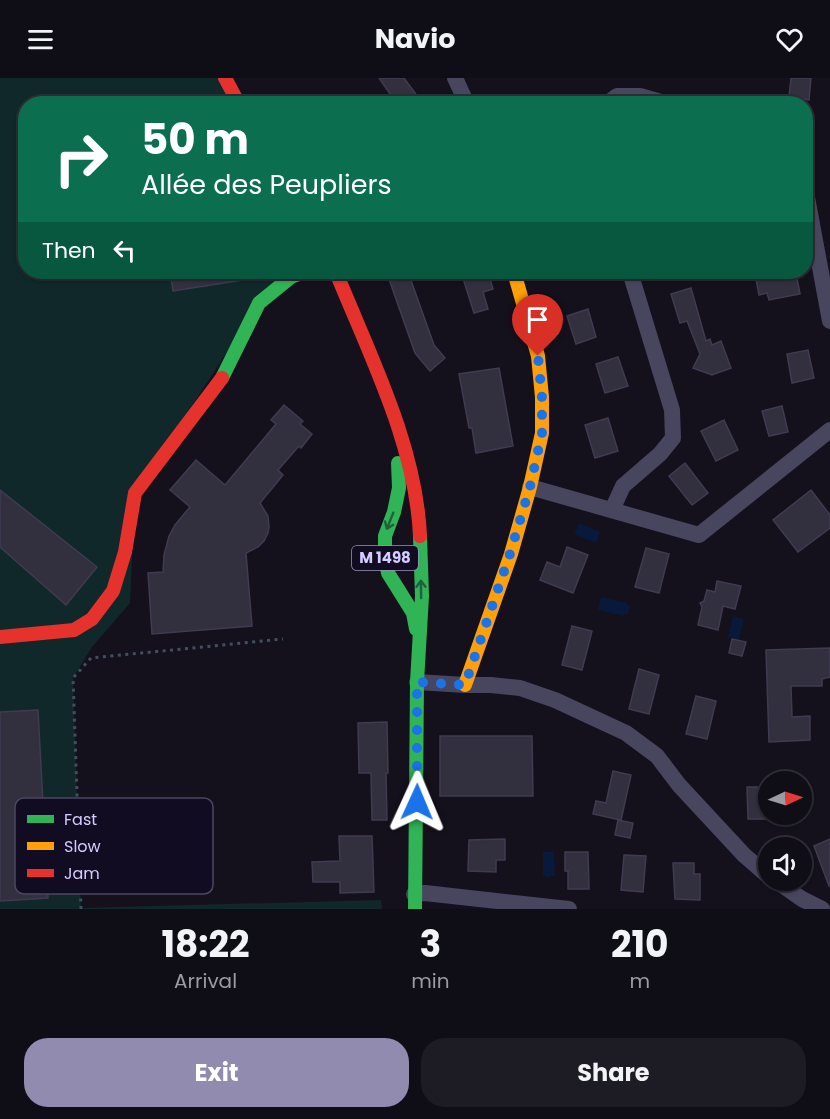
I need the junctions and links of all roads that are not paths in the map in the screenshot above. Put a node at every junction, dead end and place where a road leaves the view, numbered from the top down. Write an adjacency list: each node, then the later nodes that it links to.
1 (225, 78): 3 (street)
2 (455, 78): 4 (street)
3 (235, 96)
4 (463, 96)
5 (617, 96): 6 (street)
6 (640, 96)
7 (813, 230): 12 (street)
8 (289, 279): 17 (street)
9 (339, 279): 13 (street, M 1498)
10 (516, 279): 15 (street)
11 (632, 279): 16 (street)
12 (830, 321)
13 (397, 429): 18 (street, M 1498, one-way to 13); 18 (street, M 1498, one-way to 18)
14 (830, 430): 16 (street)
15 (530, 487): 16 (street); 20 (street)
16 (612, 510)
17 (0, 637)
18 (418, 647): 19 (street, M 1498)
19 (417, 682): 20 (street); 23 (street, M 1498)
20 (465, 685): 21 (street)
21 (758, 867)
22 (791, 891): 24 (street)
23 (415, 902): 25 (street)
24 (823, 905)
25 (569, 909)

